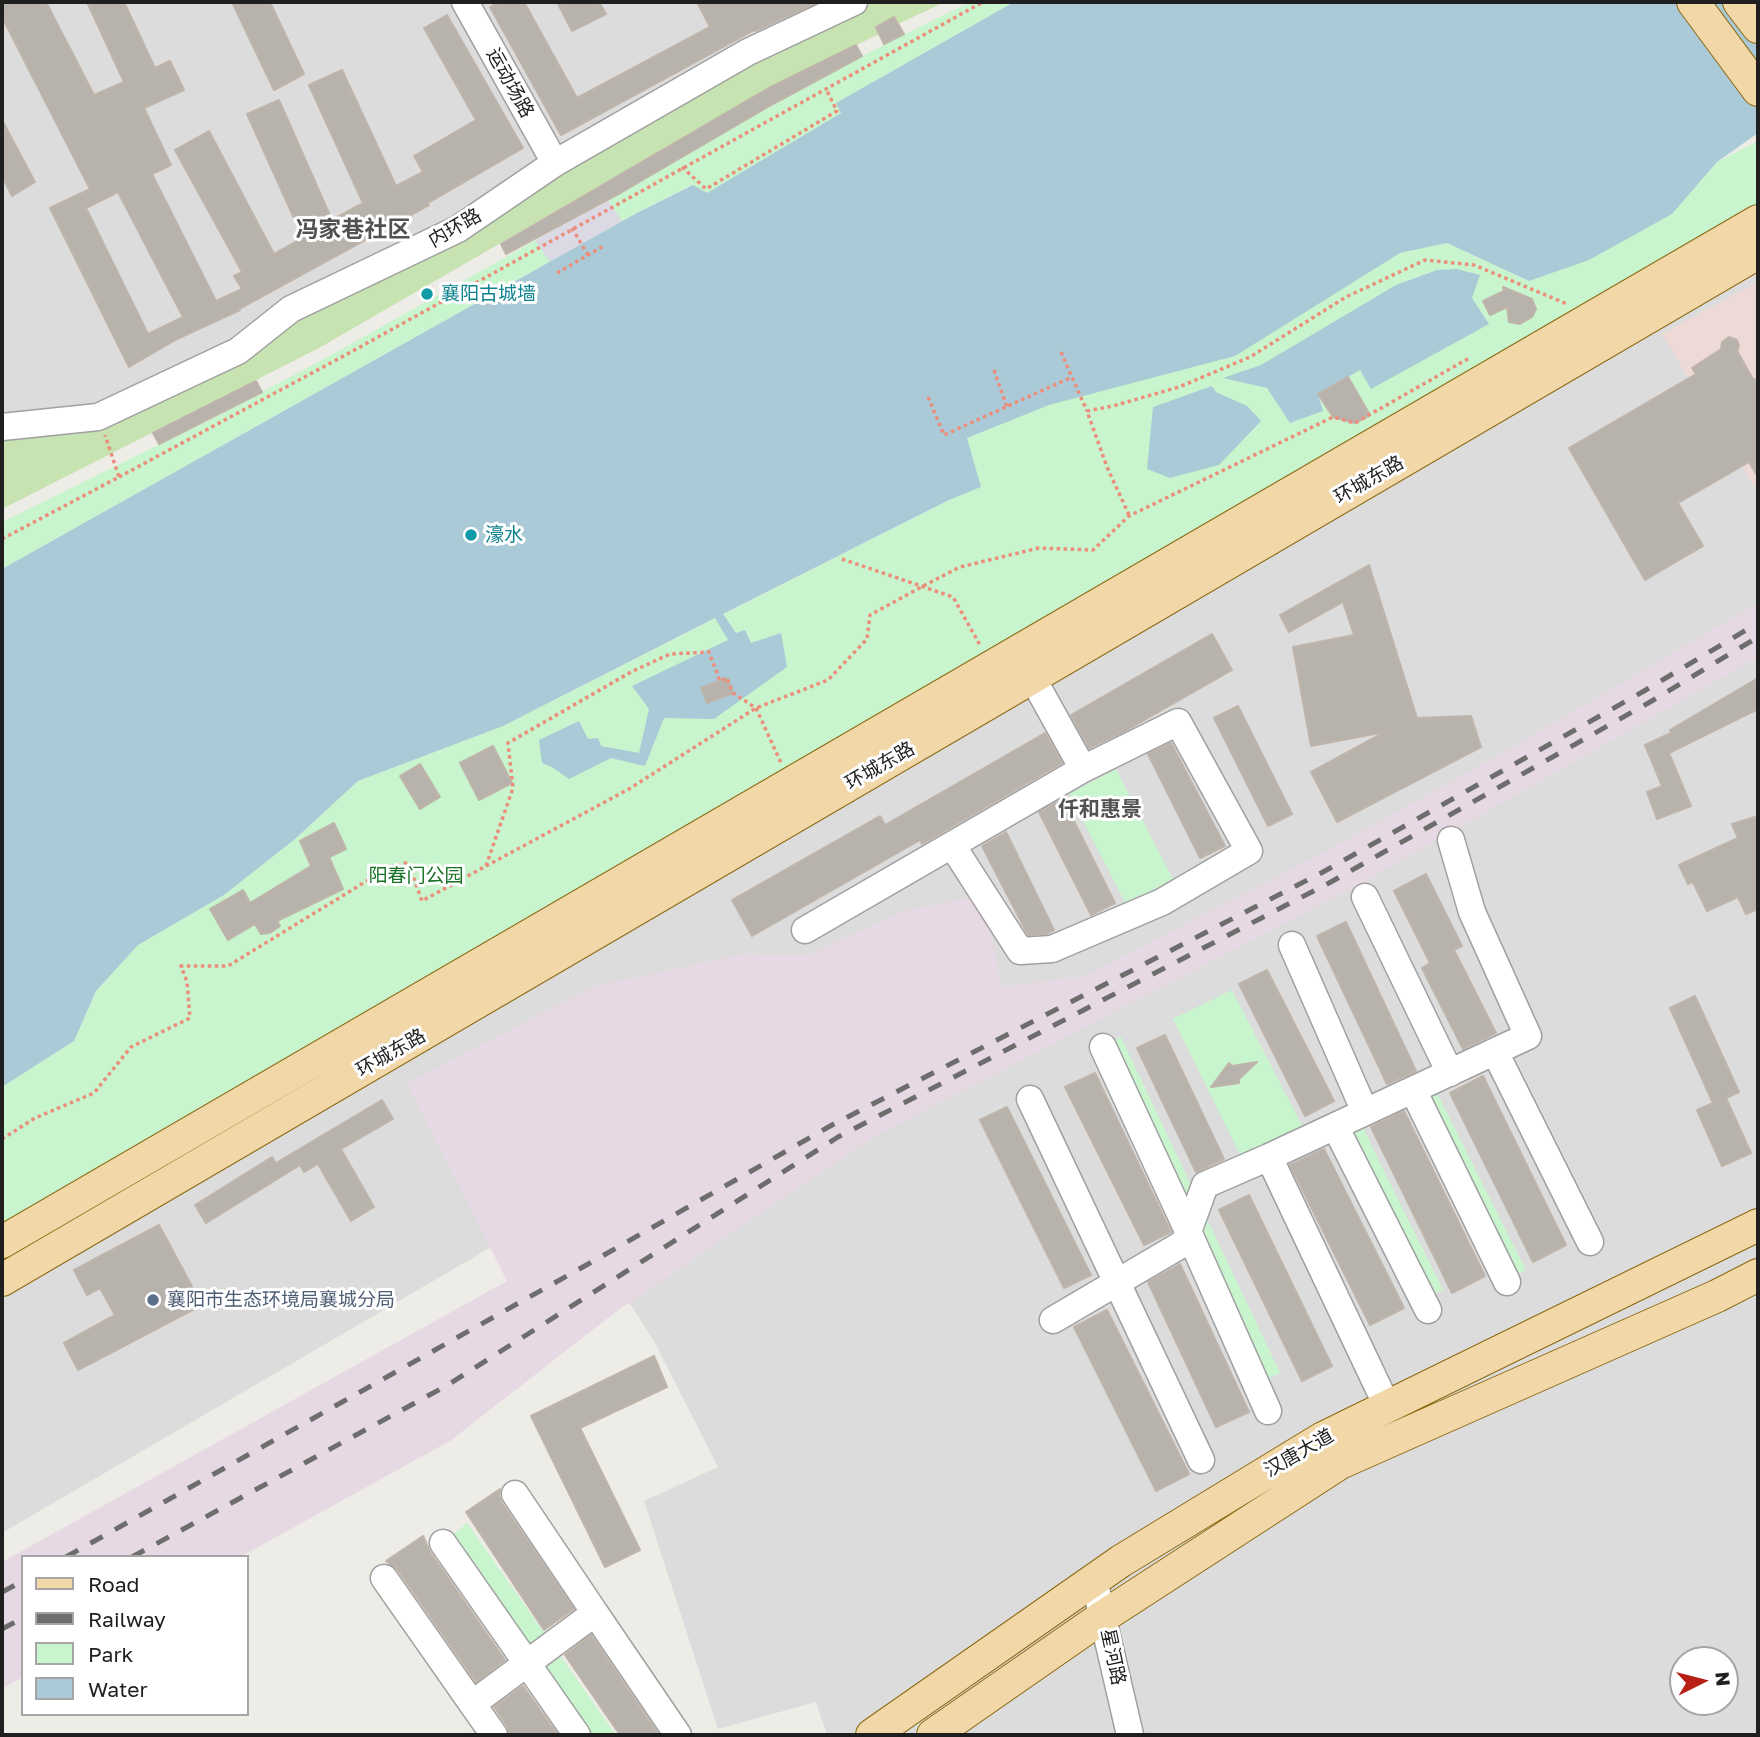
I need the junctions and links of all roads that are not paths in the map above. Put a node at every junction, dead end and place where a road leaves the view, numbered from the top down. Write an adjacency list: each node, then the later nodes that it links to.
1 (465, 2): 7 (street, 运动场路)
2 (854, 2): 7 (street, 内环路)
3 (1693, 2): 6 (main road)
4 (1739, 2): 5 (main road)
5 (1758, 27)
6 (1758, 90)
7 (555, 163): 9 (street, 内环路)
8 (1757, 229): 10 (main road, 环城东路); 27 (main road, 环城东路)
9 (2, 427)
10 (1032, 677): 11 (street); 30 (main road, 环城东路)
11 (1083, 769): 13 (street); 13 (street)
12 (1451, 840): 18 (street)
13 (952, 845): 15 (street)
14 (1365, 897): 19 (street)
15 (805, 930)
16 (1292, 945): 22 (street)
17 (1103, 1047): 26 (street)
18 (1494, 1052): 19 (street); 28 (street)
19 (1450, 1073): 20 (street)
20 (1413, 1090): 22 (street); 32 (street)
21 (1030, 1098): 31 (street)
22 (1365, 1112): 23 (street)
23 (1335, 1126): 24 (street); 33 (street)
24 (1269, 1157): 26 (street); 35 (street)
25 (1758, 1226): 35 (main road, 汉唐大道)
26 (1188, 1231): 31 (street); 36 (street)
27 (2, 1242)
28 (1590, 1242)
29 (1758, 1275): 43 (main road, 汉唐大道)
30 (2, 1280)
31 (1118, 1282): 34 (street); 37 (street)
32 (1507, 1282)
33 (1428, 1310)
34 (1054, 1320)
35 (1387, 1406): 41 (main road, 汉唐大道)
36 (1268, 1411)
37 (1201, 1460)
38 (515, 1494): 42 (street)
39 (443, 1543): 44 (street)
40 (384, 1578): 45 (street)
41 (1094, 1580): 43 (street, 星河路); 49 (main road, 汉唐大道)
42 (595, 1613): 44 (street); 48 (street)
43 (1104, 1616): 50 (main road, 汉唐大道); 51 (street, 星河路)
44 (526, 1664): 45 (street); 47 (street)
45 (472, 1704): 46 (street)
46 (494, 1735)
47 (576, 1735)
48 (678, 1735)
49 (872, 1735)
50 (933, 1735)
51 (1130, 1735)

